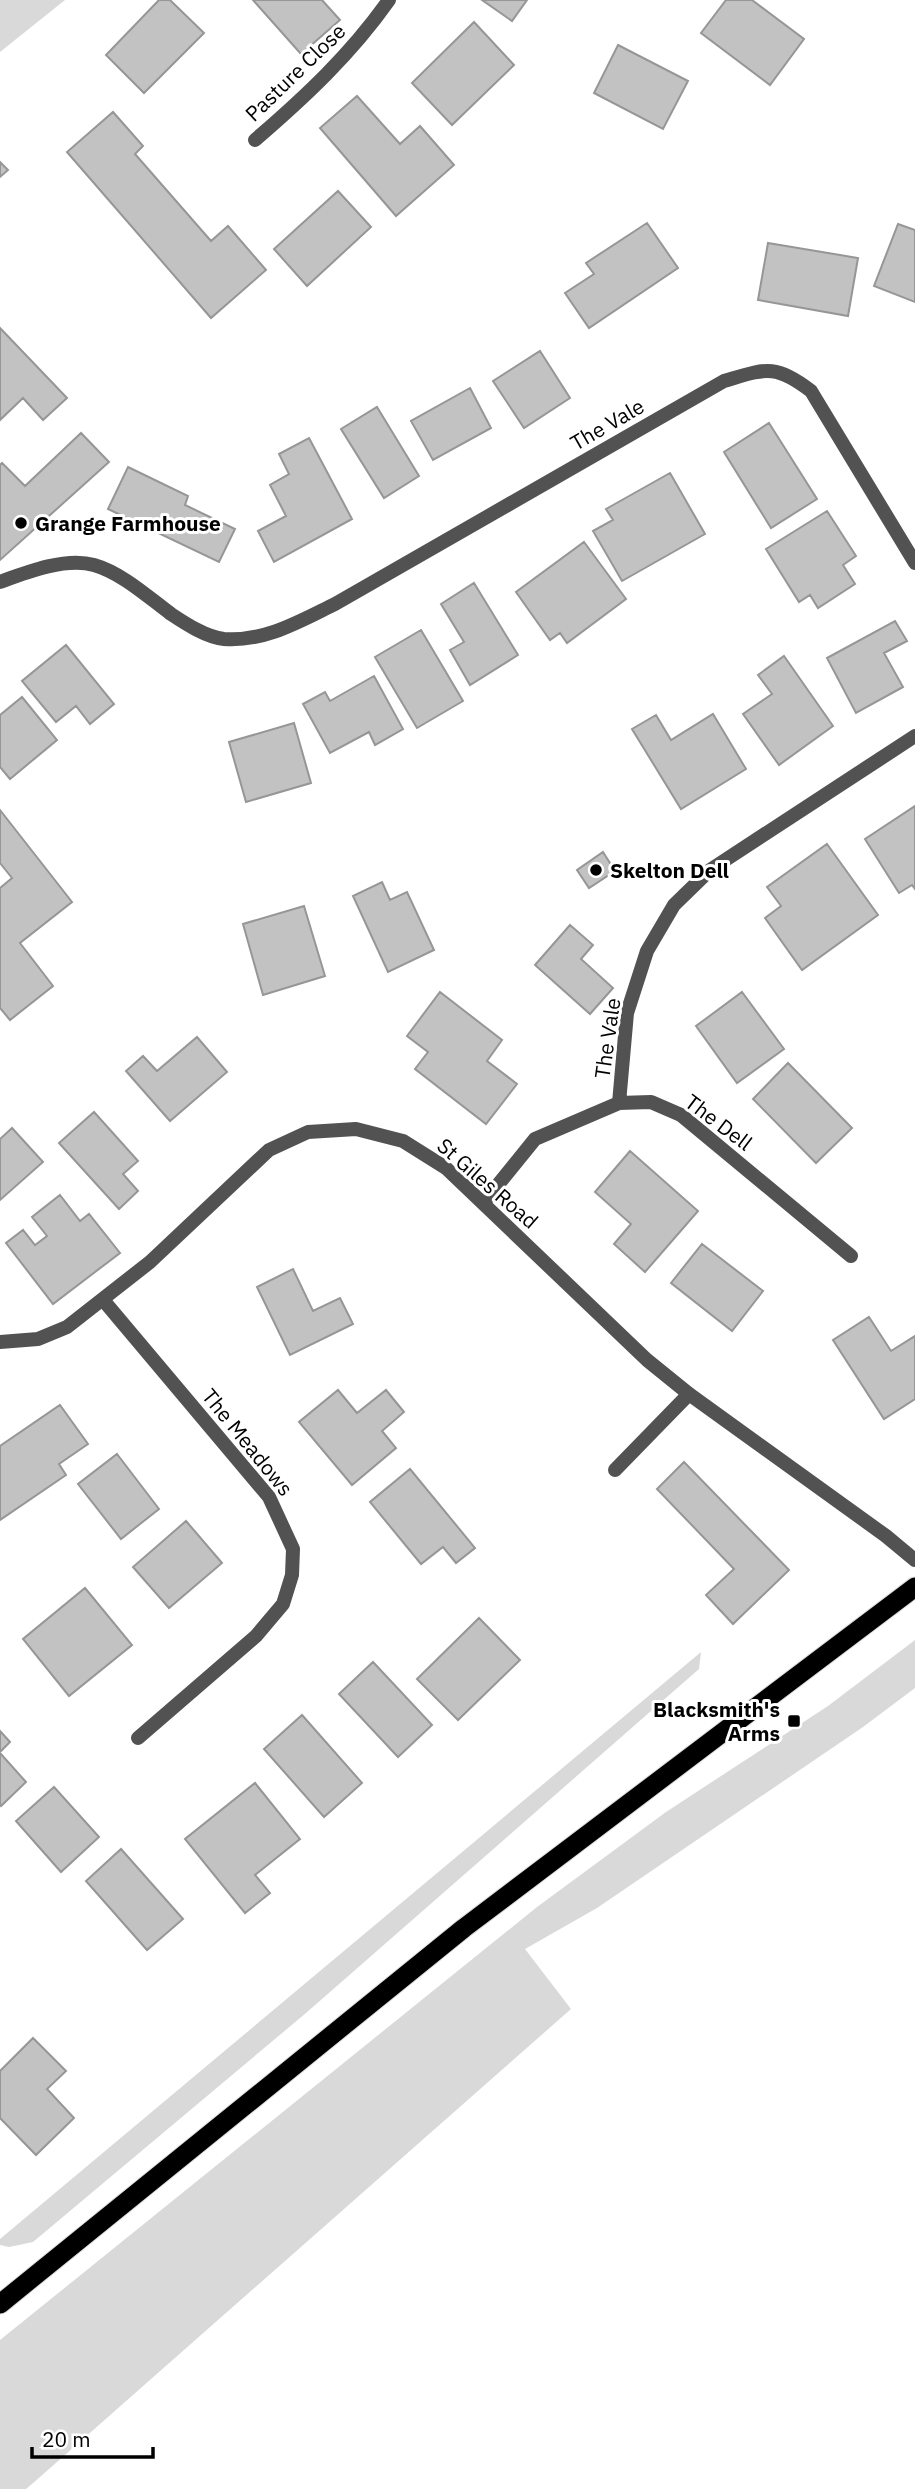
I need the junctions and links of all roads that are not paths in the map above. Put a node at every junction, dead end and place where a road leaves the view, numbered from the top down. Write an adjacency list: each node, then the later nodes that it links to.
1 (389, 0): 2 (street, Pasture Close)
2 (255, 141)
3 (915, 563): 4 (street, The Vale)
4 (0, 582)
5 (915, 736): 6 (street, The Vale)
6 (619, 1103): 7 (street, The Dell); 8 (street, The Dell)
7 (484, 1202): 9 (street, St Giles Road); 11 (street, St Giles Road)
8 (851, 1256)
9 (104, 1301): 10 (street, St Giles Road); 15 (street, The Meadows)
10 (0, 1342)
11 (689, 1394): 12 (street); 13 (street, St Giles Road)
12 (615, 1470)
13 (915, 1560)
14 (915, 1587): 16 (highway)
15 (138, 1738)
16 (0, 2302)

